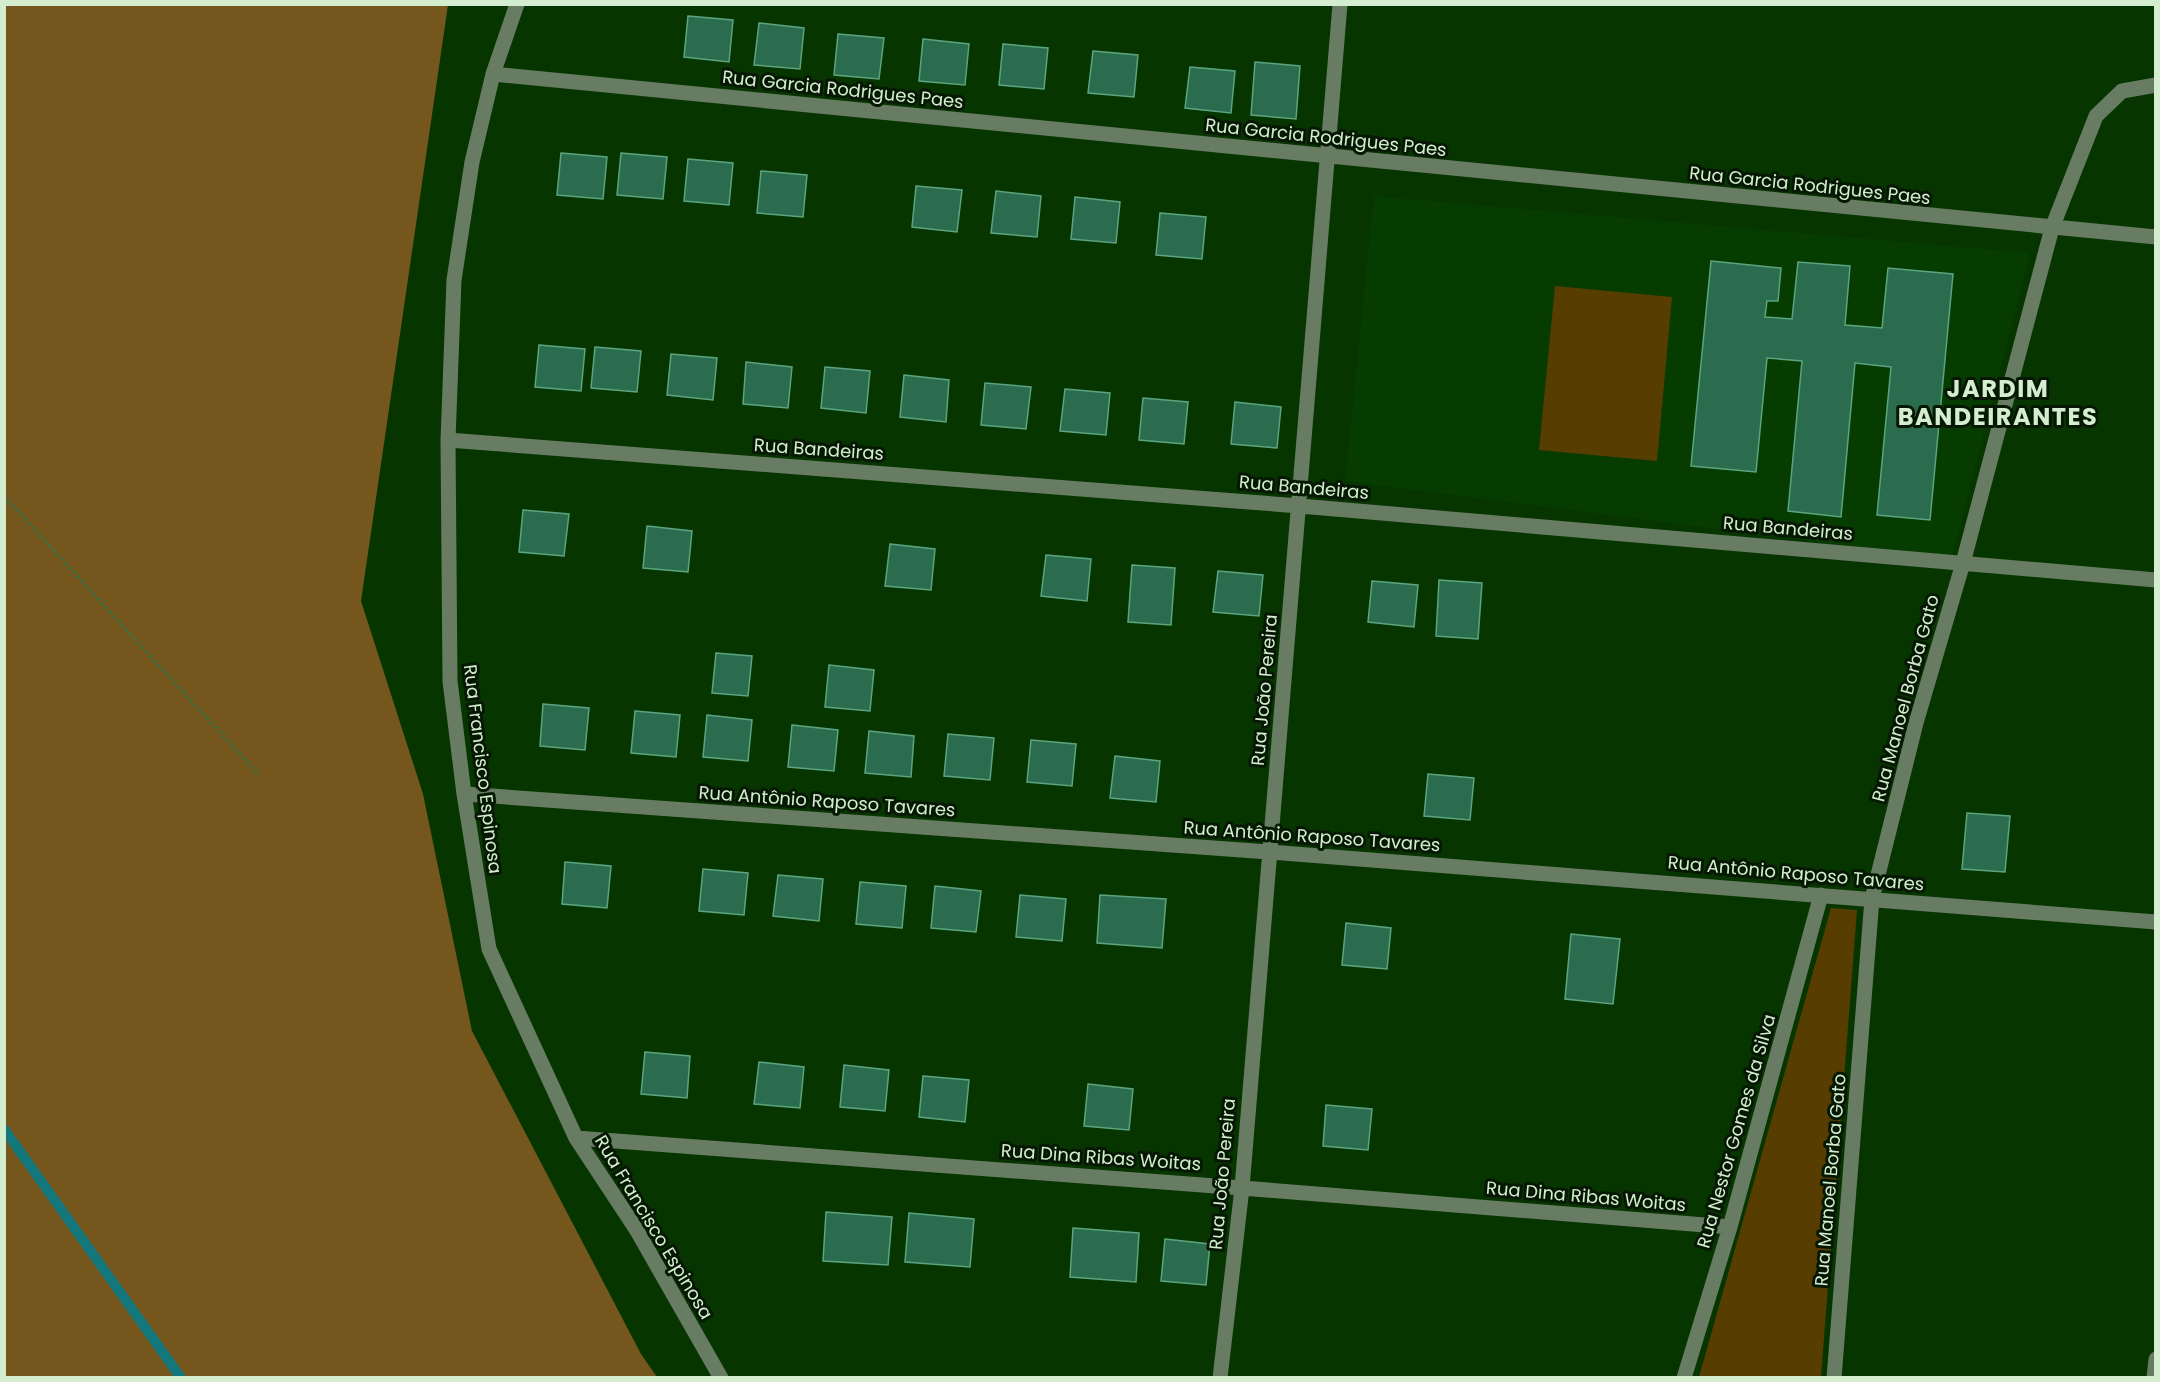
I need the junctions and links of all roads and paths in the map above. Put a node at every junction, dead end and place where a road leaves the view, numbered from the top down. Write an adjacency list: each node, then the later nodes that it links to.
1 (517, 4): 3 (street, Rua Francisco Espinosa)
2 (1341, 4): 5 (street, Rua João Pereira)
3 (494, 74): 5 (street, Rua Garcia Rodrigues Paes); 8 (street, Rua Francisco Espinosa)
4 (2156, 85): 6 (street, Rua Manoel Borba Gato)
5 (1329, 157): 6 (street, Rua Garcia Rodrigues Paes); 10 (street, Rua João Pereira)
6 (2052, 228): 7 (street, Rua Garcia Rodrigues Paes); 11 (street, Rua Manoel Borba Gato)
7 (2156, 237)
8 (448, 440): 10 (street, Rua Bandeiras); 14 (street, Rua Francisco Espinosa)
9 (4, 496): 13 (path)
10 (1300, 506): 11 (street, Rua Bandeiras); 15 (street, Rua João Pereira)
11 (1963, 563): 12 (street, Rua Bandeiras); 17 (street, Rua Manoel Borba Gato)
12 (2156, 580)
13 (260, 776)
14 (464, 794): 15 (street, Rua Antônio Raposo Tavares); 19 (street, Rua Francisco Espinosa)
15 (1269, 852): 16 (street, Rua Antônio Raposo Tavares); 20 (street, Rua João Pereira)
16 (1821, 895): 17 (street, Rua Antônio Raposo Tavares); 21 (street, Rua Nestor Gomes da Silva)
17 (1872, 899): 18 (street, Rua Antônio Raposo Tavares); 26 (street, Rua Manoel Borba Gato)
18 (2156, 922)
19 (576, 1138): 20 (street, Rua Dina Ribas Woitas); 23 (street, Rua Francisco Espinosa)
20 (1242, 1188): 21 (street, Rua Dina Ribas Woitas); 24 (street, Rua João Pereira)
21 (1730, 1227): 25 (street, Rua Nestor Gomes da Silva)
22 (2156, 1359): 27 (street)
23 (721, 1377)
24 (1220, 1377)
25 (1684, 1377)
26 (1834, 1377)
27 (2154, 1377)

